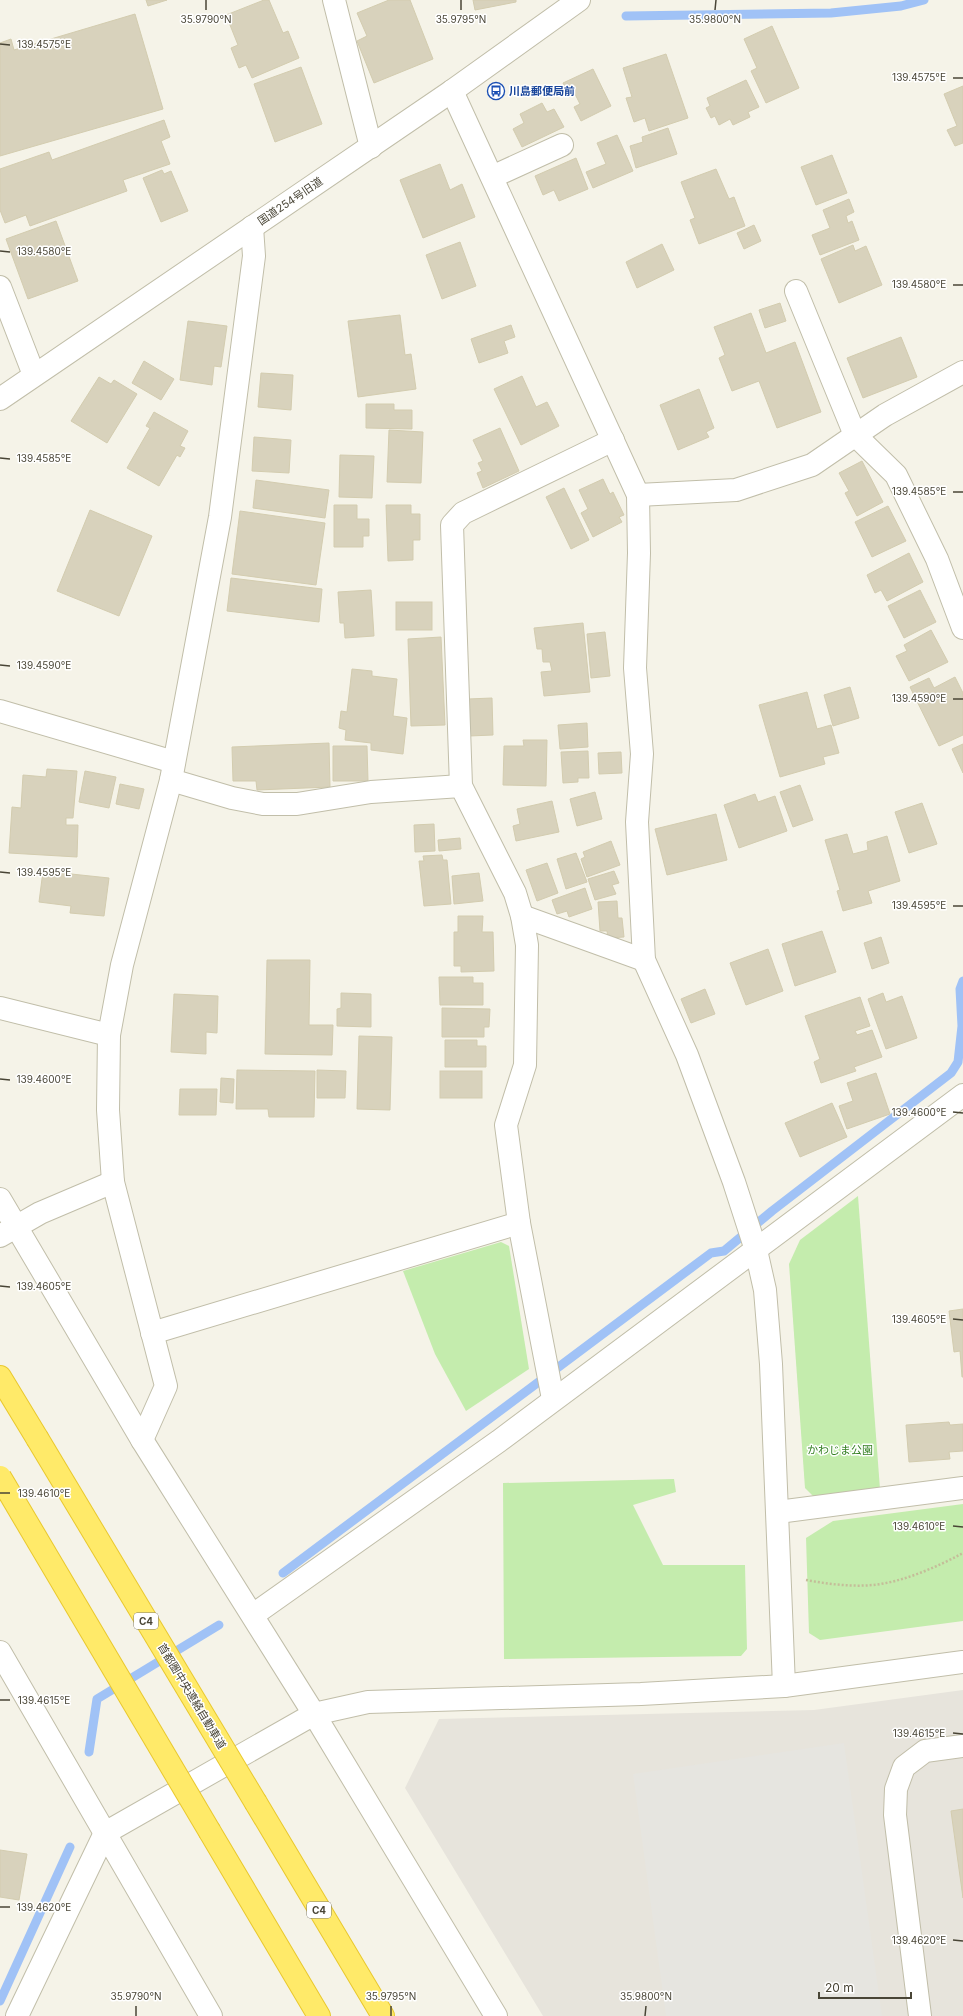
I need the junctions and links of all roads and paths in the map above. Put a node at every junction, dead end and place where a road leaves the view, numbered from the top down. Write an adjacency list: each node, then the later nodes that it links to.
1 (334, 0): 6 (street)
2 (579, 0): 3 (street, 国道254号旧道)
3 (560, 7): 4 (street, 国道254号旧道)
4 (452, 91): 6 (street, 国道254号旧道); 7 (street)
5 (562, 145): 7 (street)
6 (371, 147): 8 (street, 国道254号旧道)
7 (492, 177): 15 (street)
8 (252, 227): 12 (street, 国道254号旧道); 19 (street)
9 (0, 287): 12 (street)
10 (796, 291): 14 (street)
11 (963, 372): 14 (street)
12 (34, 375): 13 (street, 国道254号旧道)
13 (0, 399)
14 (855, 435): 16 (street); 17 (street)
15 (613, 440): 16 (street); 20 (street)
16 (638, 495): 22 (street)
17 (962, 625)
18 (0, 711): 19 (street)
19 (173, 771): 20 (street); 24 (street)
20 (461, 786): 21 (street)
21 (522, 916): 22 (street); 28 (street)
22 (644, 960): 30 (street)
23 (0, 1008): 24 (street)
24 (109, 1035): 26 (street)
25 (963, 1095): 30 (street)
26 (113, 1182): 29 (street); 31 (street)
27 (0, 1199): 29 (street)
28 (519, 1223): 31 (street); 33 (street)
29 (8, 1231): 34 (street)
30 (756, 1250): 33 (street); 37 (street)
31 (152, 1333): 34 (street)
32 (0, 1377): 50 (highway, 首都圏中央連絡自動車道 / C4, bridge)
33 (550, 1382): 40 (street)
34 (142, 1440): 40 (street)
35 (0, 1477): 49 (highway, bridge)
36 (963, 1488): 37 (street)
37 (778, 1512): 39 (street)
38 (963, 1553): 39 (path)
39 (781, 1576): 43 (street)
40 (253, 1615): 44 (street)
41 (0, 1652): 46 (street)
42 (963, 1662): 43 (street)
43 (784, 1686): 44 (street)
44 (314, 1714): 46 (street); 51 (street)
45 (963, 1746): 52 (street)
46 (105, 1833): 47 (street); 48 (street)
47 (17, 2016)
48 (211, 2016)
49 (319, 2016)
50 (383, 2016)
51 (496, 2016)
52 (920, 2016)

